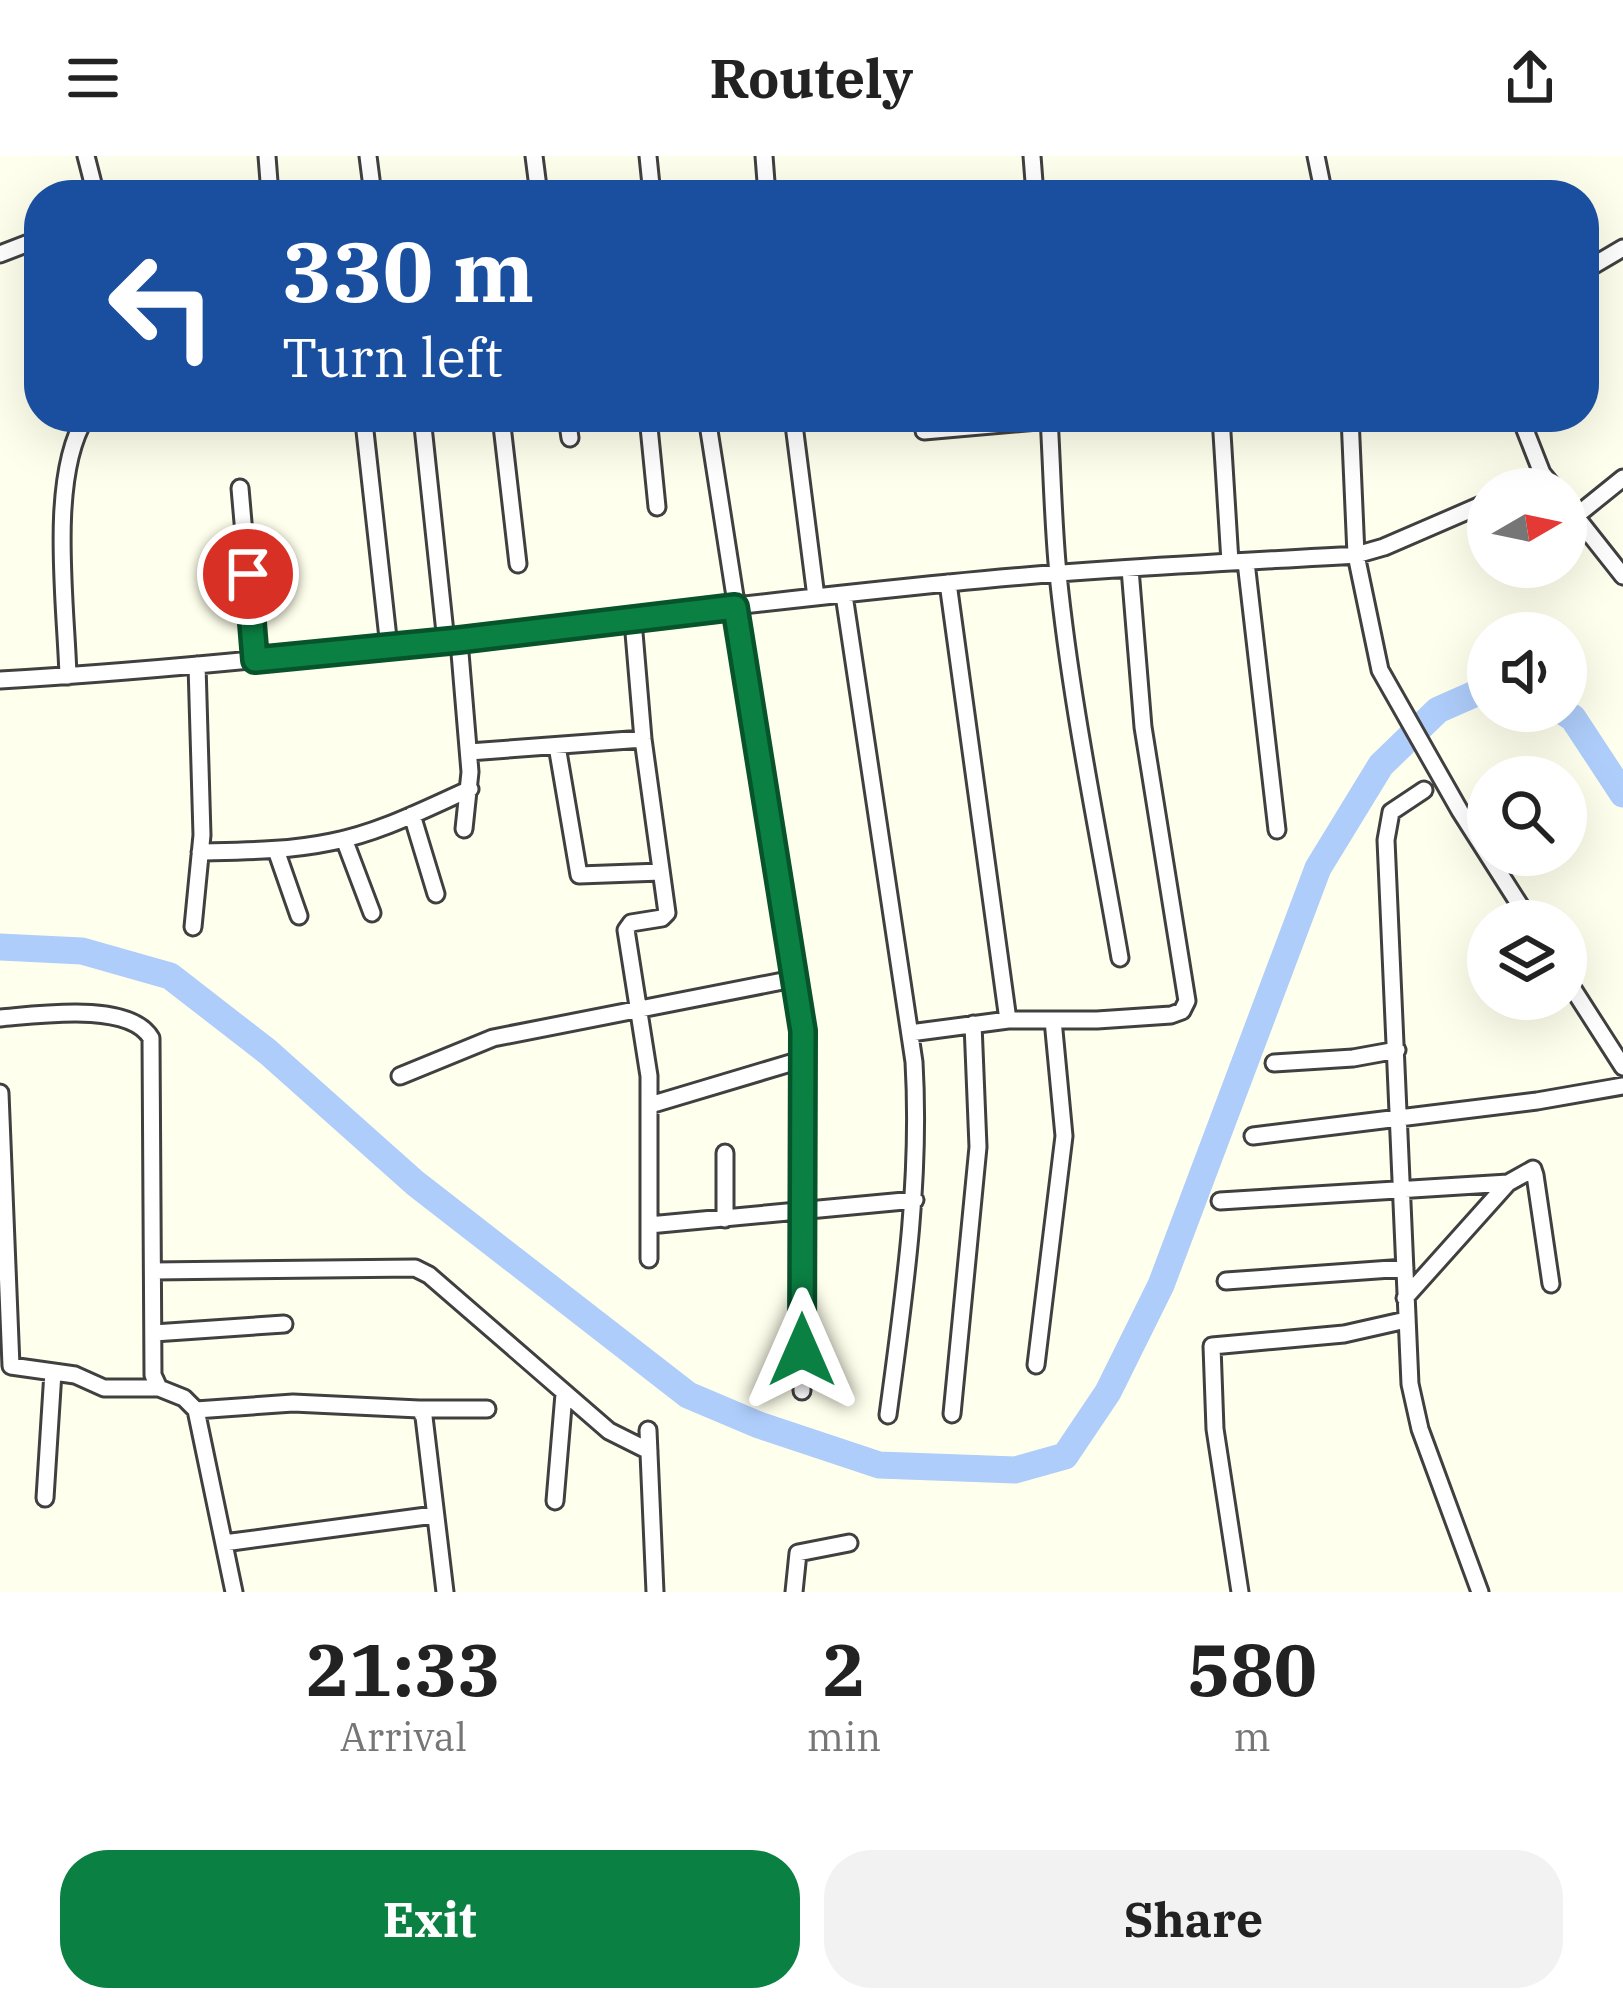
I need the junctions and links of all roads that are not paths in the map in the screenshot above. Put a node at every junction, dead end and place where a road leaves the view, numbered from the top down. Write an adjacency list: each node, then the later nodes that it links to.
1 (76, 432): 36 (street)
2 (365, 432): 33 (street)
3 (424, 432): 32 (street)
4 (503, 432): 23 (street)
5 (569, 432): 13 (street)
6 (650, 432): 18 (street)
7 (709, 432): 30 (street)
8 (795, 432): 29 (street)
9 (1050, 432): 26 (street)
10 (1223, 432): 22 (street)
11 (1351, 432): 21 (street)
12 (1526, 432): 14 (street)
13 (570, 438)
14 (1540, 468)
15 (1623, 478): 17 (street)
16 (240, 488): 34 (street)
17 (1587, 500)
18 (657, 507)
19 (1467, 511): 21 (street)
20 (1587, 529): 25 (street)
21 (1356, 555): 22 (street); 51 (street)
22 (1238, 562): 24 (street); 45 (street)
23 (518, 564)
24 (1130, 568): 26 (street); 61 (street)
25 (1622, 572)
26 (1058, 573): 27 (street); 55 (street)
27 (948, 583): 28 (street); 60 (street)
28 (844, 595): 29 (street); 63 (street)
29 (816, 597): 30 (street)
30 (735, 607): 31 (street); 56 (street)
31 (633, 621): 32 (street); 38 (street)
32 (453, 641): 33 (street); 40 (street)
33 (389, 647): 34 (street)
34 (255, 660): 35 (street)
35 (197, 665): 36 (street); 48 (street)
36 (68, 676): 37 (street)
37 (0, 680)
38 (643, 739): 39 (street); 49 (street)
39 (557, 746): 40 (street); 49 (street)
40 (469, 752): 41 (street)
41 (470, 789): 43 (street); 44 (street)
42 (1424, 790): 64 (street)
43 (412, 814): 46 (street); 50 (street)
44 (464, 829)
45 (1276, 830)
46 (344, 839): 47 (street); 52 (street)
47 (276, 850): 48 (street); 53 (street)
48 (200, 852): 54 (street)
49 (661, 872): 57 (street)
50 (436, 894)
51 (1517, 900)
52 (372, 914)
53 (299, 916)
54 (193, 927)
55 (1120, 958)
56 (793, 979): 57 (street); 65 (street)
57 (640, 1009): 68 (street); 71 (street)
58 (1587, 1011): 67 (street)
59 (0, 1018): 85 (street)
60 (1008, 1020): 61 (street); 62 (street)
61 (1053, 1020): 93 (street)
62 (973, 1024): 63 (street); 101 (street)
63 (910, 1033): 78 (street)
64 (1397, 1050): 66 (street); 72 (street)
65 (804, 1059): 71 (street); 80 (street)
66 (1274, 1063)
67 (1623, 1067)
68 (400, 1076)
69 (1623, 1086): 72 (street)
70 (0, 1093): 73 (street)
71 (650, 1105): 82 (street)
72 (1400, 1118): 74 (street); 77 (street)
73 (1, 1125): 90 (street)
74 (1252, 1136)
75 (725, 1154): 81 (street)
76 (1508, 1183): 77 (street); 87 (street); 88 (street)
77 (1404, 1191): 79 (street); 84 (street)
78 (915, 1200): 80 (street); 102 (street)
79 (1220, 1201)
80 (803, 1213): 81 (street); 96 (street)
81 (725, 1219): 82 (street)
82 (649, 1225): 83 (street)
83 (649, 1259)
84 (1405, 1268): 86 (street); 88 (street)
85 (154, 1271): 92 (street); 97 (street)
86 (1226, 1281)
87 (1551, 1284)
88 (1405, 1298): 89 (street)
89 (1406, 1320): 114 (street); 115 (street)
90 (4, 1322): 94 (street)
91 (284, 1324): 92 (street)
92 (154, 1334): 95 (street)
93 (1036, 1365)
94 (53, 1372): 95 (street); 105 (street)
95 (159, 1388): 100 (street)
96 (802, 1390)
97 (564, 1394): 104 (street); 106 (street)
98 (419, 1409): 99 (street); 100 (street); 107 (street)
99 (487, 1409)
100 (196, 1410): 109 (street)
101 (952, 1414)
102 (888, 1415)
103 (648, 1430): 104 (street)
104 (649, 1451): 112 (street)
105 (45, 1498)
106 (555, 1501)
107 (434, 1515): 109 (street); 111 (street)
108 (849, 1543): 113 (street)
109 (224, 1544): 110 (street)
110 (234, 1592)
111 (445, 1592)
112 (655, 1592)
113 (794, 1592)
114 (1240, 1592)
115 (1480, 1592)

